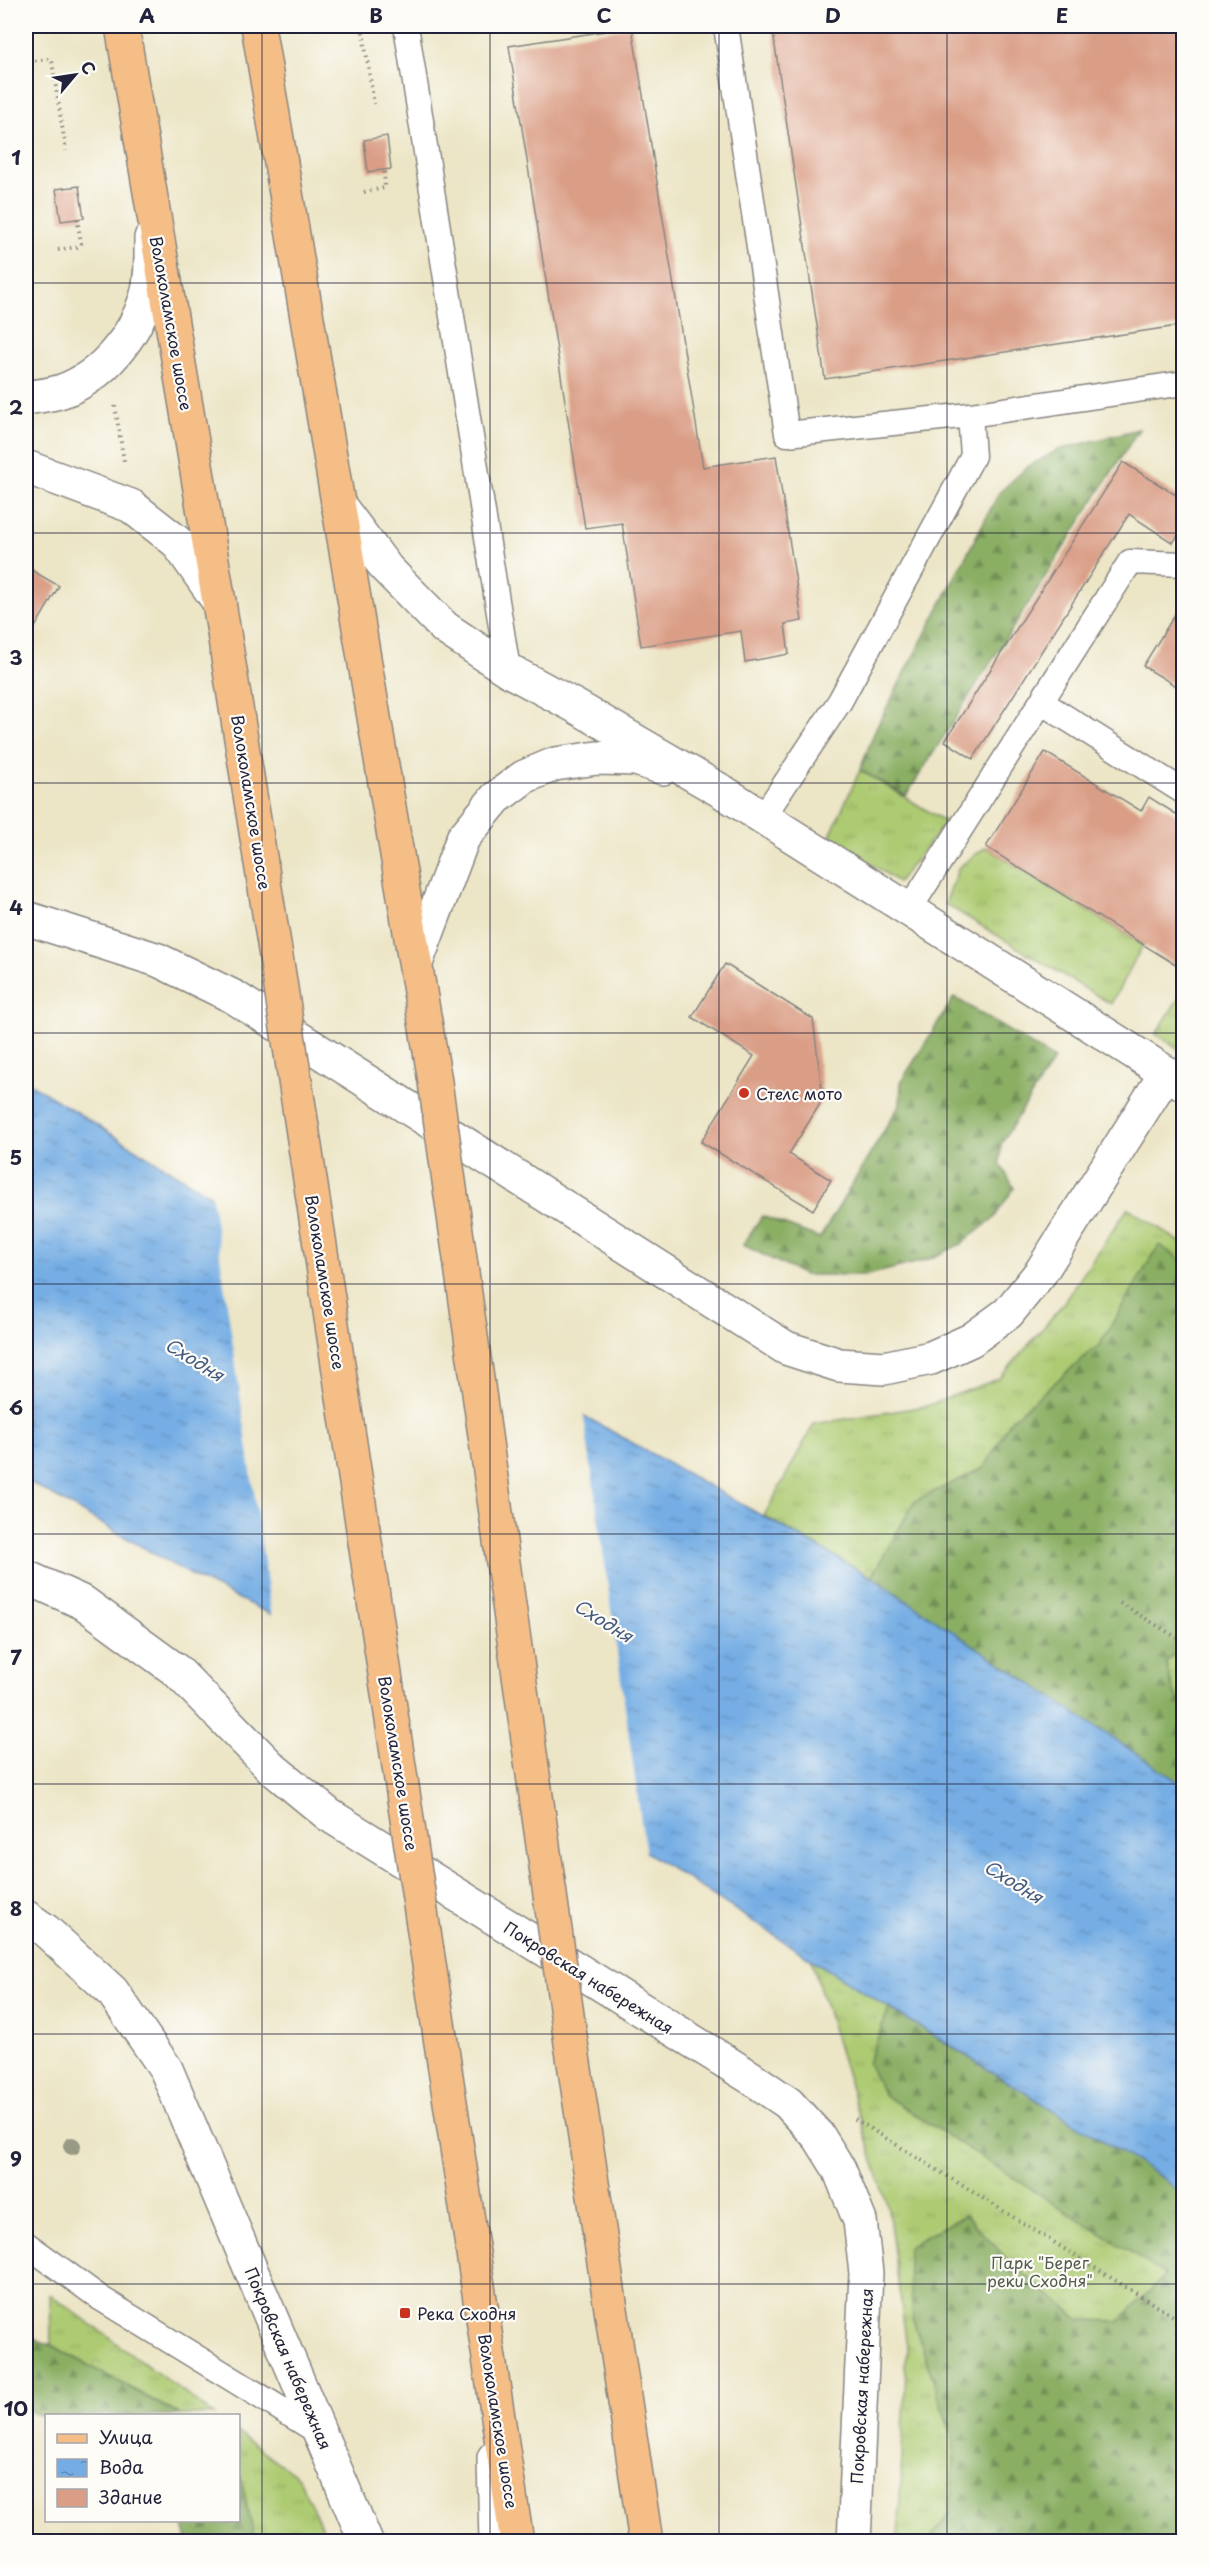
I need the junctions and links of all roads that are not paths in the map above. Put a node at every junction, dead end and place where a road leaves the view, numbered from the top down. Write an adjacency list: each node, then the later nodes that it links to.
1 (122, 26): 5 (main road, Волоколамское шоссе)
2 (258, 26): 10 (main road)
3 (406, 26): 13 (lane)
4 (726, 26): 8 (lane)
5 (152, 206): 7 (street); 12 (main road, Волоколамское шоссе)
6 (1184, 383): 8 (lane)
7 (26, 398)
8 (970, 415): 17 (lane)
9 (26, 467): 12 (street)
10 (338, 504): 13 (street); 20 (main road)
11 (1184, 564): 14 (lane)
12 (219, 602): 25 (main road, Волоколамское шоссе, bridge)
13 (508, 670): 15 (street)
14 (1041, 702): 16 (lane); 18 (lane)
15 (708, 783): 17 (street); 20 (street)
16 (1184, 792)
17 (763, 817): 18 (street)
18 (909, 910): 21 (street)
19 (26, 918): 21 (street)
20 (416, 963): 30 (main road, bridge)
21 (1175, 1079)
22 (26, 1577): 31 (street, Покровская набережная)
23 (26, 1917): 26 (street, Покровская набережная)
24 (26, 2244): 26 (lane)
25 (493, 2382): 28 (street); 29 (main road, Волоколамское шоссе)
26 (320, 2433): 27 (street, Покровская набережная)
27 (366, 2541)
28 (496, 2541)
29 (517, 2541)
30 (646, 2541)
31 (854, 2541)

